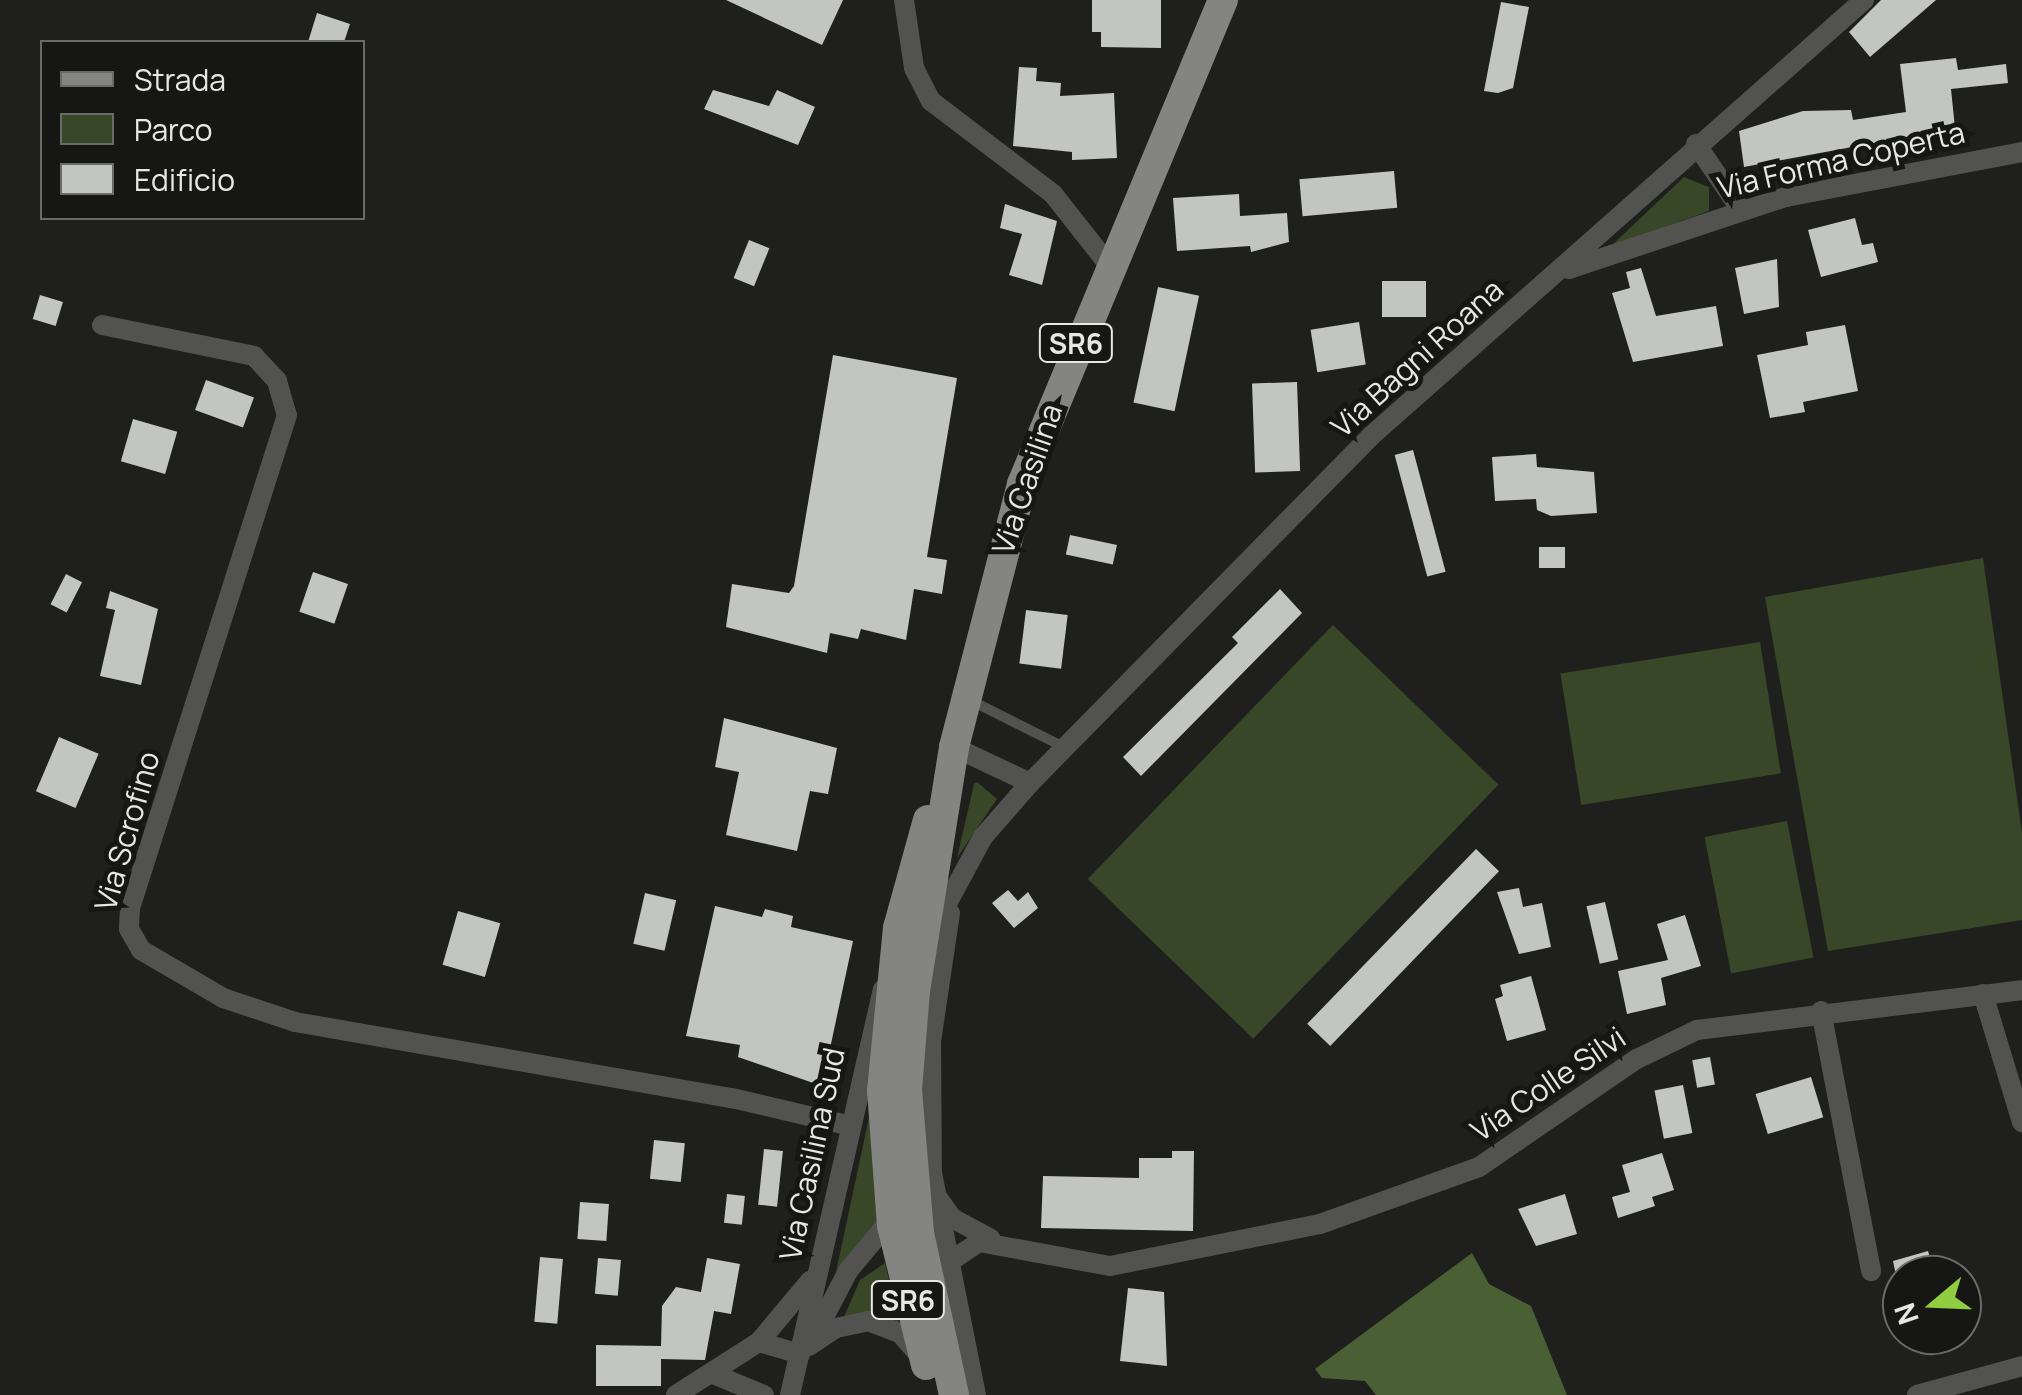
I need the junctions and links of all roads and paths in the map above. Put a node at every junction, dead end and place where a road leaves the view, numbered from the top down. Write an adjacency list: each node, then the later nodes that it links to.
1 (904, 0): 7 (street)
2 (1223, 0): 7 (main road, Via Casilina / SR6)
3 (1864, 0): 4 (street, Via Bagni Roana)
4 (1696, 144): 6 (street); 8 (street, Via Bagni Roana)
5 (2022, 152): 6 (street, Via Forma Coperta)
6 (1741, 210): 8 (street, Via Forma Coperta)
7 (1108, 264): 10 (main road, Via Casilina / SR6)
8 (1562, 272): 12 (street, Via Bagni Roana)
9 (102, 325): 22 (street, Via Scrofino)
10 (966, 698): 11 (main road, Via Casilina / SR6); 12 (lane)
11 (954, 747): 13 (street); 15 (main road, Via Casilina / SR6); 16 (main road, Via Casilina / SR6)
12 (1065, 748): 13 (street, Via Bagni Roana)
13 (1030, 783): 14 (street, Via Bagni Roana)
14 (954, 892): 15 (street, Via Bagni Roana); 23 (street)
15 (920, 952): 20 (main road, Via Casilina / SR6)
16 (892, 970): 22 (street, Via Casilina Sud); 24 (main road, Via Casilina / SR6)
17 (2022, 990): 18 (street, Via Colle Silvi)
18 (1983, 994): 19 (street, Via Colle Silvi); 21 (street)
19 (1821, 1012): 25 (street, Via Colle Silvi); 28 (street)
20 (907, 1090): 24 (street); 37 (main road, Via Casilina / SR6)
21 (2022, 1122)
22 (847, 1125): 27 (street, Via Casilina Sud)
23 (934, 1192): 25 (street, Via Colle Silvi); 26 (street)
24 (892, 1226): 30 (street); 33 (main road, Via Casilina / SR6)
25 (997, 1242): 26 (street)
26 (945, 1265): 38 (street)
27 (818, 1269): 29 (street); 30 (street, Via Casilina Sud)
28 (1871, 1271)
29 (759, 1342): 30 (street); 32 (street)
30 (804, 1350): 33 (street); 36 (street, Via Casilina Sud)
31 (2022, 1366): 39 (street)
32 (714, 1374): 34 (street); 35 (street)
33 (932, 1384)
34 (676, 1395)
35 (764, 1395)
36 (790, 1395)
37 (954, 1395)
38 (976, 1395)
39 (1918, 1395)

